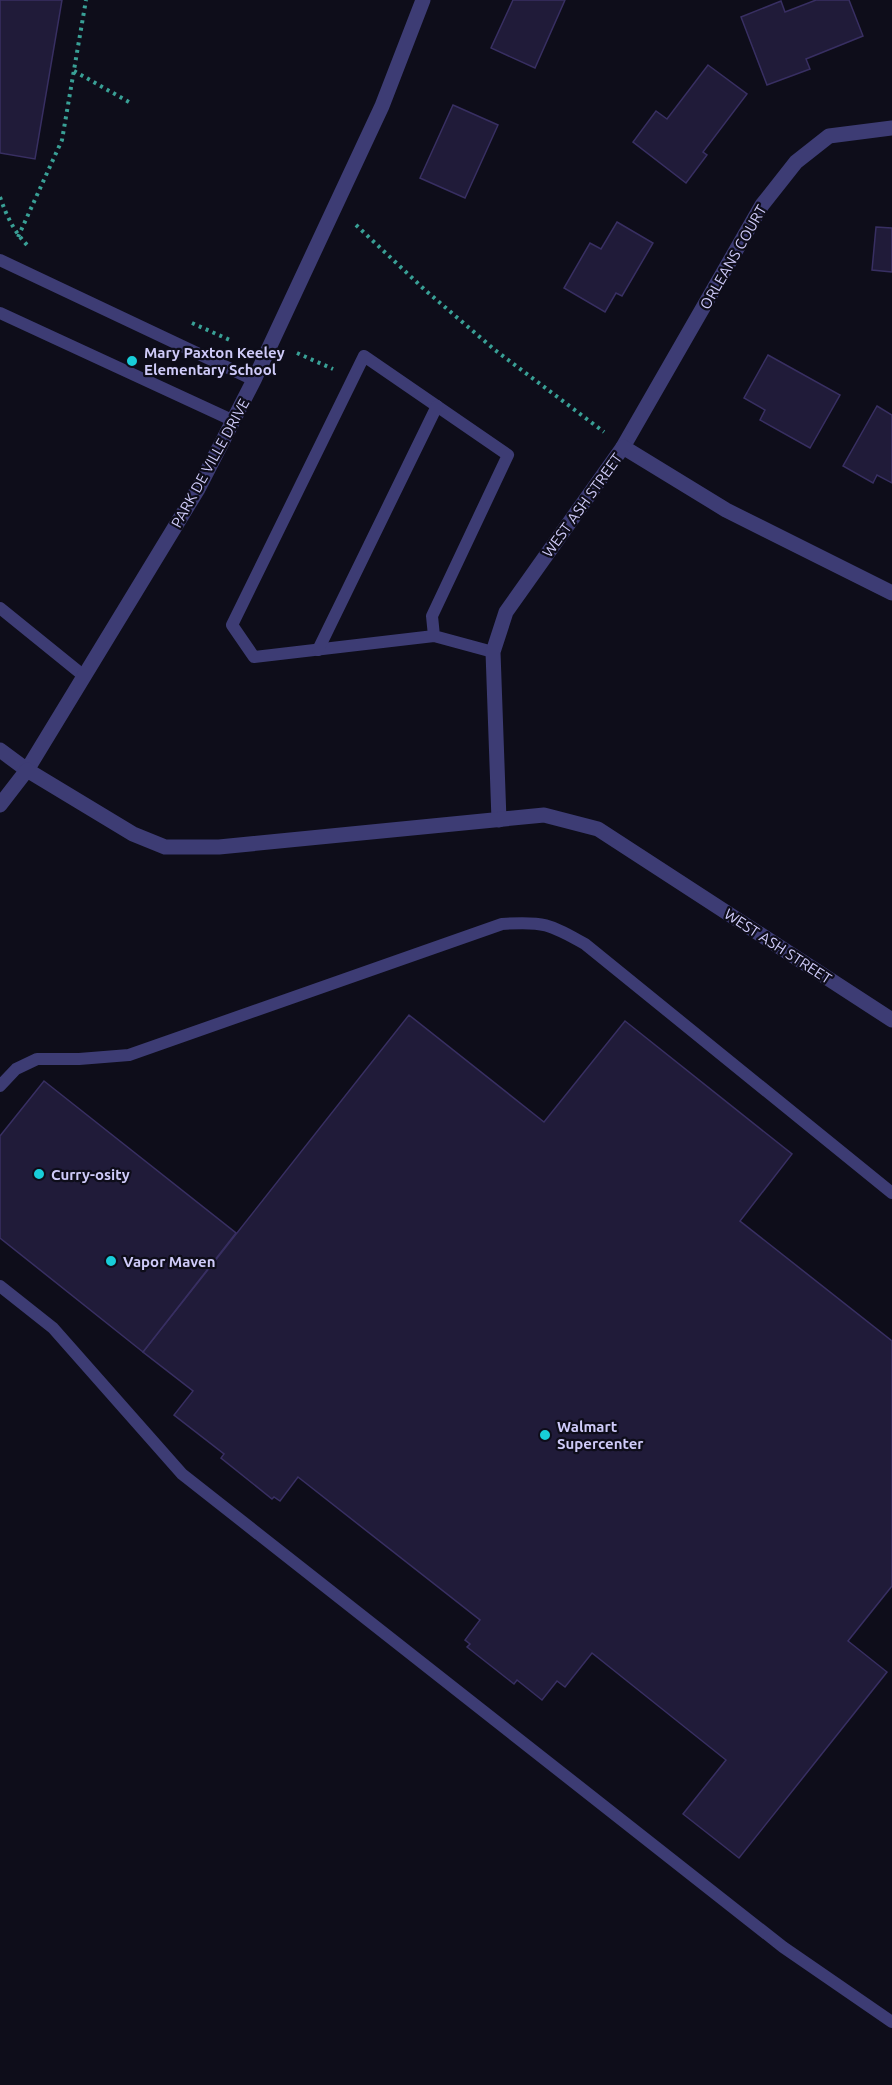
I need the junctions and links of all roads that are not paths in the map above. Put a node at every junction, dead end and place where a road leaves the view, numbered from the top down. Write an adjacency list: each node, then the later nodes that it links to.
1 (423, 0): 5 (street, PARK DE VILLE DRIVE)
2 (892, 128): 8 (street, ORLEANS COURT)
3 (0, 260): 5 (lane)
4 (0, 313): 7 (lane)
5 (254, 380): 7 (street, PARK DE VILLE DRIVE)
6 (437, 406): 11 (lane); 12 (lane); 12 (lane)
7 (234, 421): 14 (street, PARK DE VILLE DRIVE)
8 (623, 447): 9 (street, WEST ASH STREET); 13 (street, WEST ASH STREET)
9 (892, 593)
10 (0, 608): 14 (lane)
11 (434, 636): 12 (lane); 13 (lane)
12 (318, 650)
13 (493, 652): 18 (street, WEST ASH STREET)
14 (84, 676): 16 (street, PARK DE VILLE DRIVE)
15 (0, 750): 16 (street, WEST ASH STREET)
16 (27, 770): 17 (street, PARK DE VILLE DRIVE); 18 (street, WEST ASH STREET)
17 (0, 804)
18 (499, 820): 19 (street, WEST ASH STREET)
19 (892, 1020)
20 (0, 1086): 21 (lane)
21 (892, 1193)
22 (0, 1286): 23 (lane)
23 (892, 2022)

